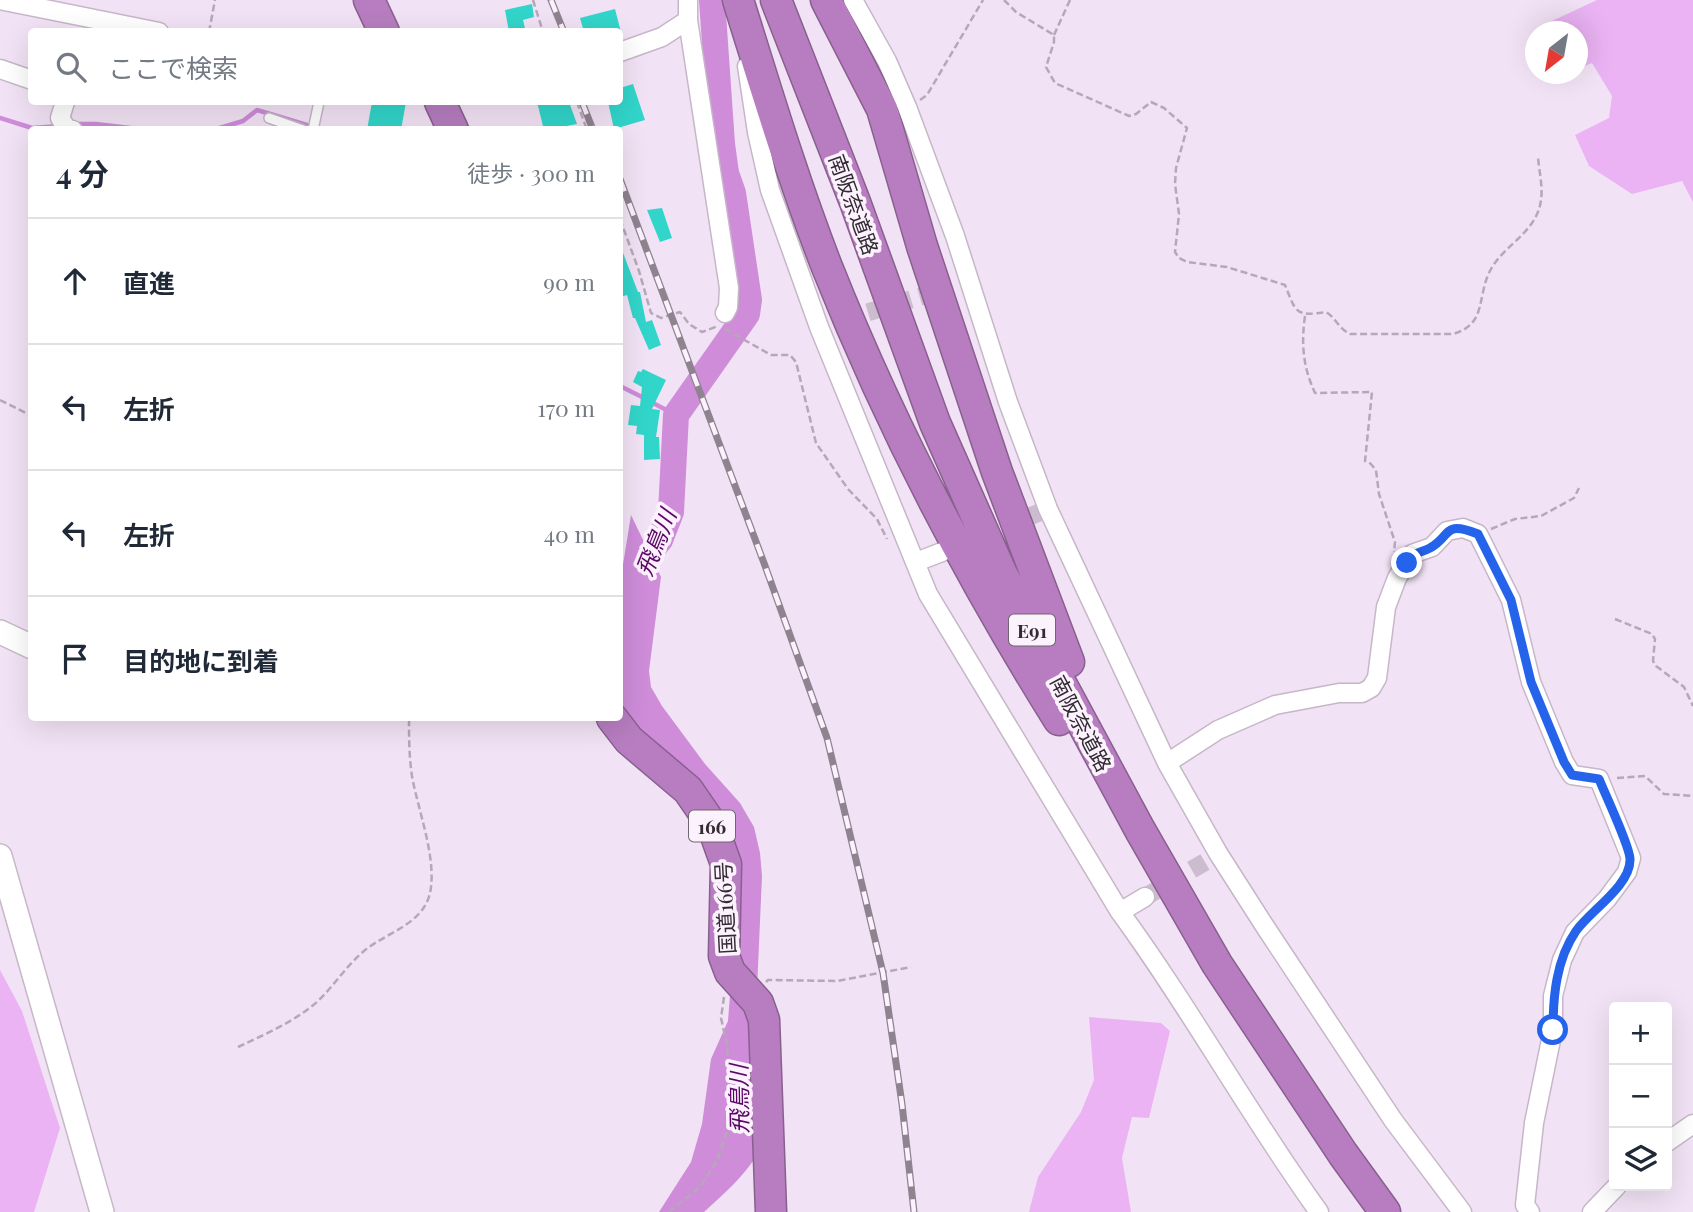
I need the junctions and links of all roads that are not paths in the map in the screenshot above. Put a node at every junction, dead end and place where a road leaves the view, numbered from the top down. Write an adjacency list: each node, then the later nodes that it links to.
1 (0, 0): 10 (street)
2 (369, 0): 11 (highway)
3 (688, 0): 9 (street)
4 (738, 0): 25 (street); 30 (highway)
5 (765, 0): 30 (highway, 南阪奈道路 / E91)
6 (776, 0): 30 (highway, 南阪奈道路 / E91)
7 (826, 0): 30 (highway)
8 (853, 0): 21 (street)
9 (688, 20): 12 (street); 23 (street)
10 (139, 28)
11 (382, 28)
12 (623, 51)
13 (0, 69): 14 (street)
14 (28, 79)
15 (318, 105): 19 (lane)
16 (441, 105): 20 (highway)
17 (268, 118): 18 (lane)
18 (291, 126)
19 (313, 126)
20 (451, 126)
21 (968, 282): 22 (street); 29 (street)
22 (949, 288)
23 (723, 320)
24 (942, 552): 25 (street)
25 (916, 562): 33 (street)
26 (0, 632): 27 (street)
27 (28, 645)
28 (614, 721): 38 (highway, 国道166号 / 166)
29 (1167, 763): 42 (street); 43 (street)
30 (1135, 831): 40 (highway, 南阪奈道路 / E91); 41 (highway, 南阪奈道路 / E91)
31 (0, 856): 37 (street)
32 (1145, 897): 33 (street)
33 (1120, 912): 39 (street)
34 (1693, 1124): 35 (street)
35 (1672, 1139)
36 (1612, 1191): 44 (street)
37 (102, 1212)
38 (771, 1212)
39 (1319, 1212)
40 (1373, 1212)
41 (1385, 1212)
42 (1462, 1212)
43 (1530, 1212)
44 (1592, 1212)

